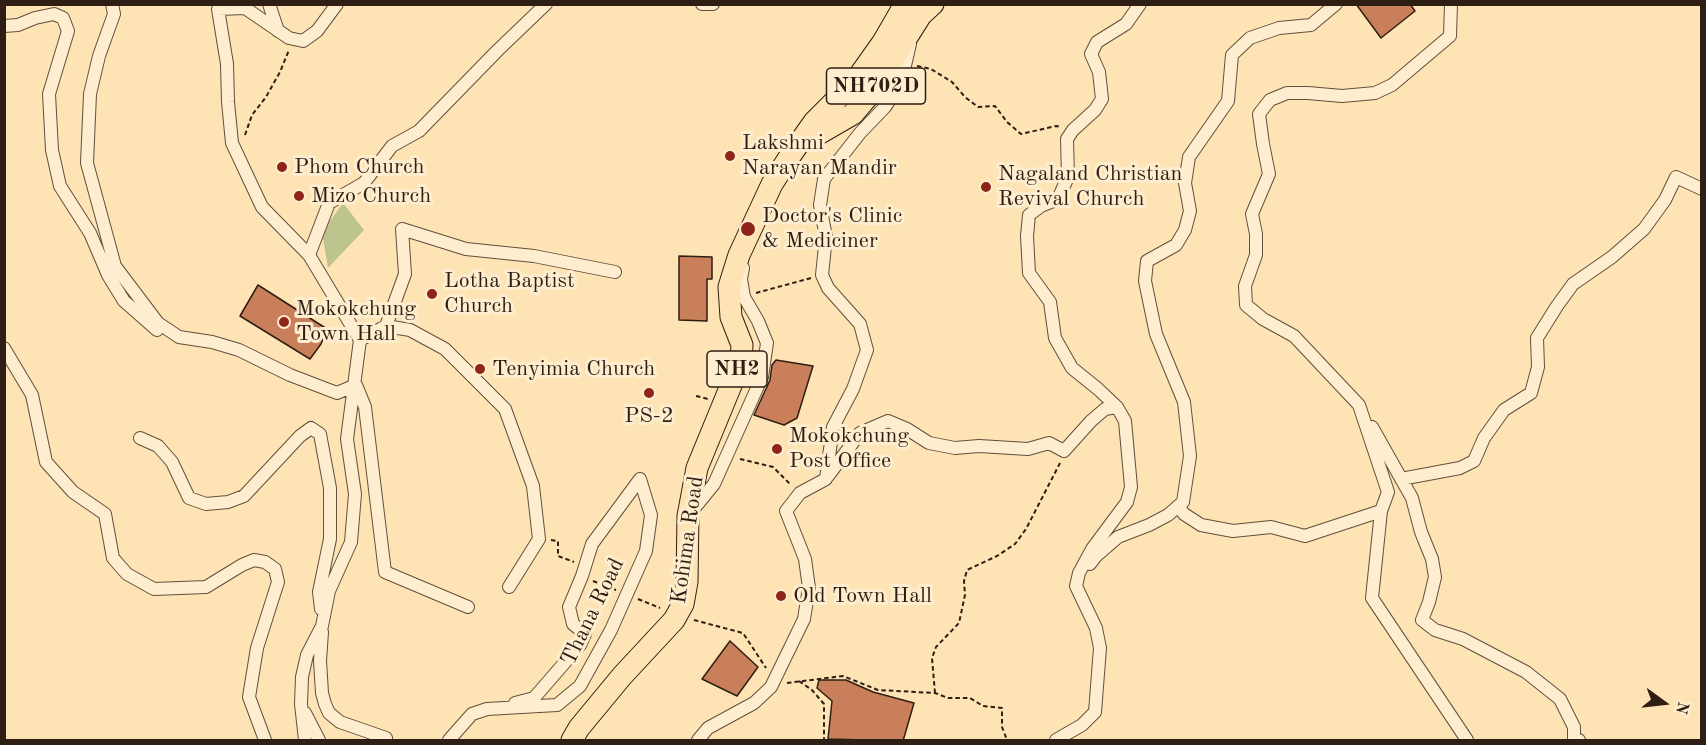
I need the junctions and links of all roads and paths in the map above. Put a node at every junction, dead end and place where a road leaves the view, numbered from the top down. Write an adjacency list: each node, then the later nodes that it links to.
1 (112, 4): 28 (street)
2 (270, 4): 15 (street)
3 (337, 4): 16 (street)
4 (546, 4): 23 (street)
5 (702, 4): 6 (street)
6 (713, 4)
7 (1140, 4): 13 (street)
8 (1148, 4): 13 (street)
9 (1336, 4): 40 (street)
10 (1451, 4): 32 (street)
11 (217, 7): 15 (street); 20 (street)
12 (920, 8): 17 (street); 19 (highway, NH702D)
13 (1126, 24): 18 (street)
14 (4, 26): 28 (street)
15 (278, 31): 16 (street)
16 (289, 38): 20 (path)
17 (905, 64): 18 (path); 25 (street)
18 (1073, 129): 33 (street)
19 (797, 146): 22 (highway, Kohima Road / NH2)
20 (238, 155): 23 (street)
21 (1701, 189): 37 (street)
22 (749, 234): 26 (street); 42 (highway, Kohima Road / NH2)
23 (309, 255): 29 (street)
24 (615, 272): 27 (street)
25 (822, 275): 26 (path); 38 (street)
26 (744, 297): 36 (street)
27 (386, 326): 29 (street); 43 (street)
28 (179, 337): 31 (street)
29 (360, 340): 31 (street)
30 (4, 348): 57 (street)
31 (356, 385): 48 (street); 50 (street)
32 (1359, 405): 37 (street); 41 (street)
33 (1116, 407): 35 (street); 45 (street)
34 (140, 438): 50 (street)
35 (1064, 451): 38 (street); 53 (path)
36 (728, 456): 39 (path); 42 (street)
37 (1401, 479): 67 (street)
38 (826, 480): 39 (street)
39 (800, 493): 52 (street)
40 (1178, 506): 41 (street); 45 (street)
41 (1381, 511): 66 (street)
42 (688, 516): 49 (highway, Kohima Road / NH2)
43 (539, 539): 44 (path); 46 (street)
44 (584, 571): 47 (path); 47 (street, Thana Road); 55 (street)
45 (1076, 586): 65 (street)
46 (509, 587)
47 (626, 594): 49 (path); 55 (street, Thana Road)
48 (468, 607)
49 (674, 620): 52 (path); 61 (highway, Kohima Road / NH2)
50 (322, 626): 54 (street); 56 (street)
51 (799, 681): 52 (path); 53 (path); 63 (path)
52 (771, 687): 62 (street)
53 (935, 693): 64 (path)
54 (301, 704): 58 (street); 59 (street)
55 (487, 709): 60 (street, Thana Road)
56 (386, 738)
57 (265, 741)
58 (305, 741)
59 (319, 741)
60 (449, 741)
61 (572, 741)
62 (698, 741)
63 (824, 741)
64 (1007, 741)
65 (1056, 741)
66 (1467, 741)
67 (1579, 741)

